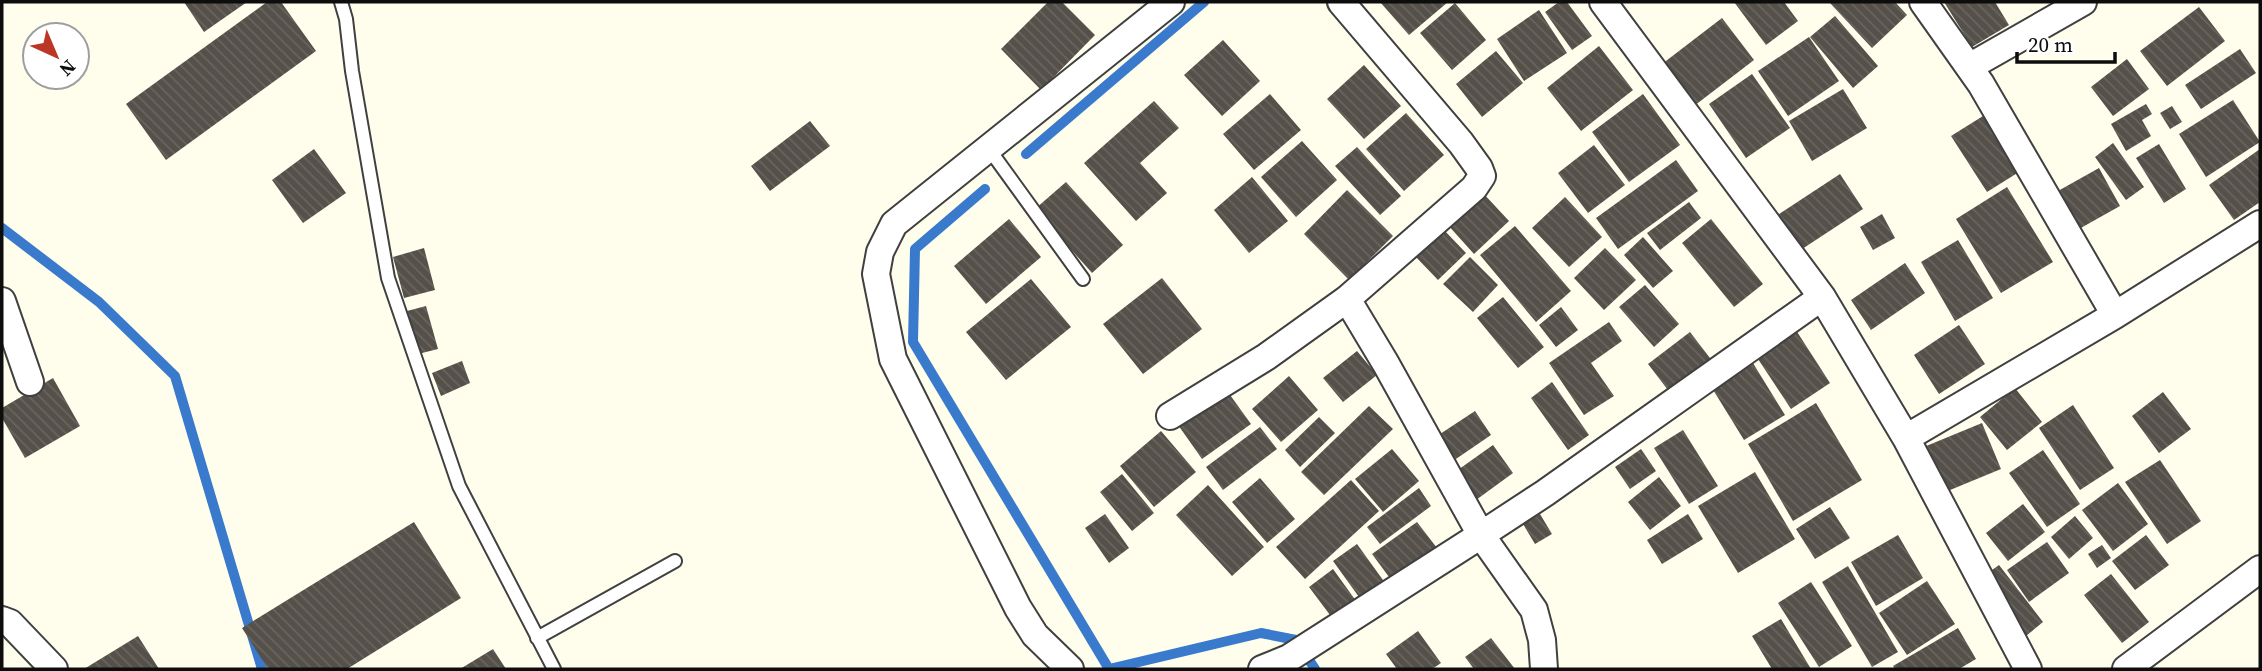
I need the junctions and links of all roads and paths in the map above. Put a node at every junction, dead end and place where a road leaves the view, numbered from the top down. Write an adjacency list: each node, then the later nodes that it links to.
1 (341, 2): 22 (lane)
2 (1171, 2): 8 (street)
3 (1341, 2): 12 (street)
4 (1603, 2): 11 (street)
5 (1923, 2): 7 (street)
6 (2083, 2): 7 (street)
7 (1969, 67): 14 (street)
8 (989, 149): 10 (lane); 25 (street)
9 (2260, 224): 14 (street)
10 (1083, 279)
11 (1822, 297): 17 (street); 18 (street)
12 (1347, 299): 16 (street); 18 (street)
13 (2, 301): 15 (street)
14 (2115, 315): 17 (street)
15 (30, 382)
16 (1170, 416)
17 (1906, 438): 28 (street)
18 (1480, 535): 26 (street); 27 (street)
19 (675, 561): 22 (lane)
20 (2260, 569): 29 (street)
21 (2, 620): 23 (street)
22 (537, 638): 24 (lane)
23 (54, 669)
24 (554, 669)
25 (1070, 669)
26 (1262, 669)
27 (1544, 669)
28 (2028, 669)
29 (2126, 669)

